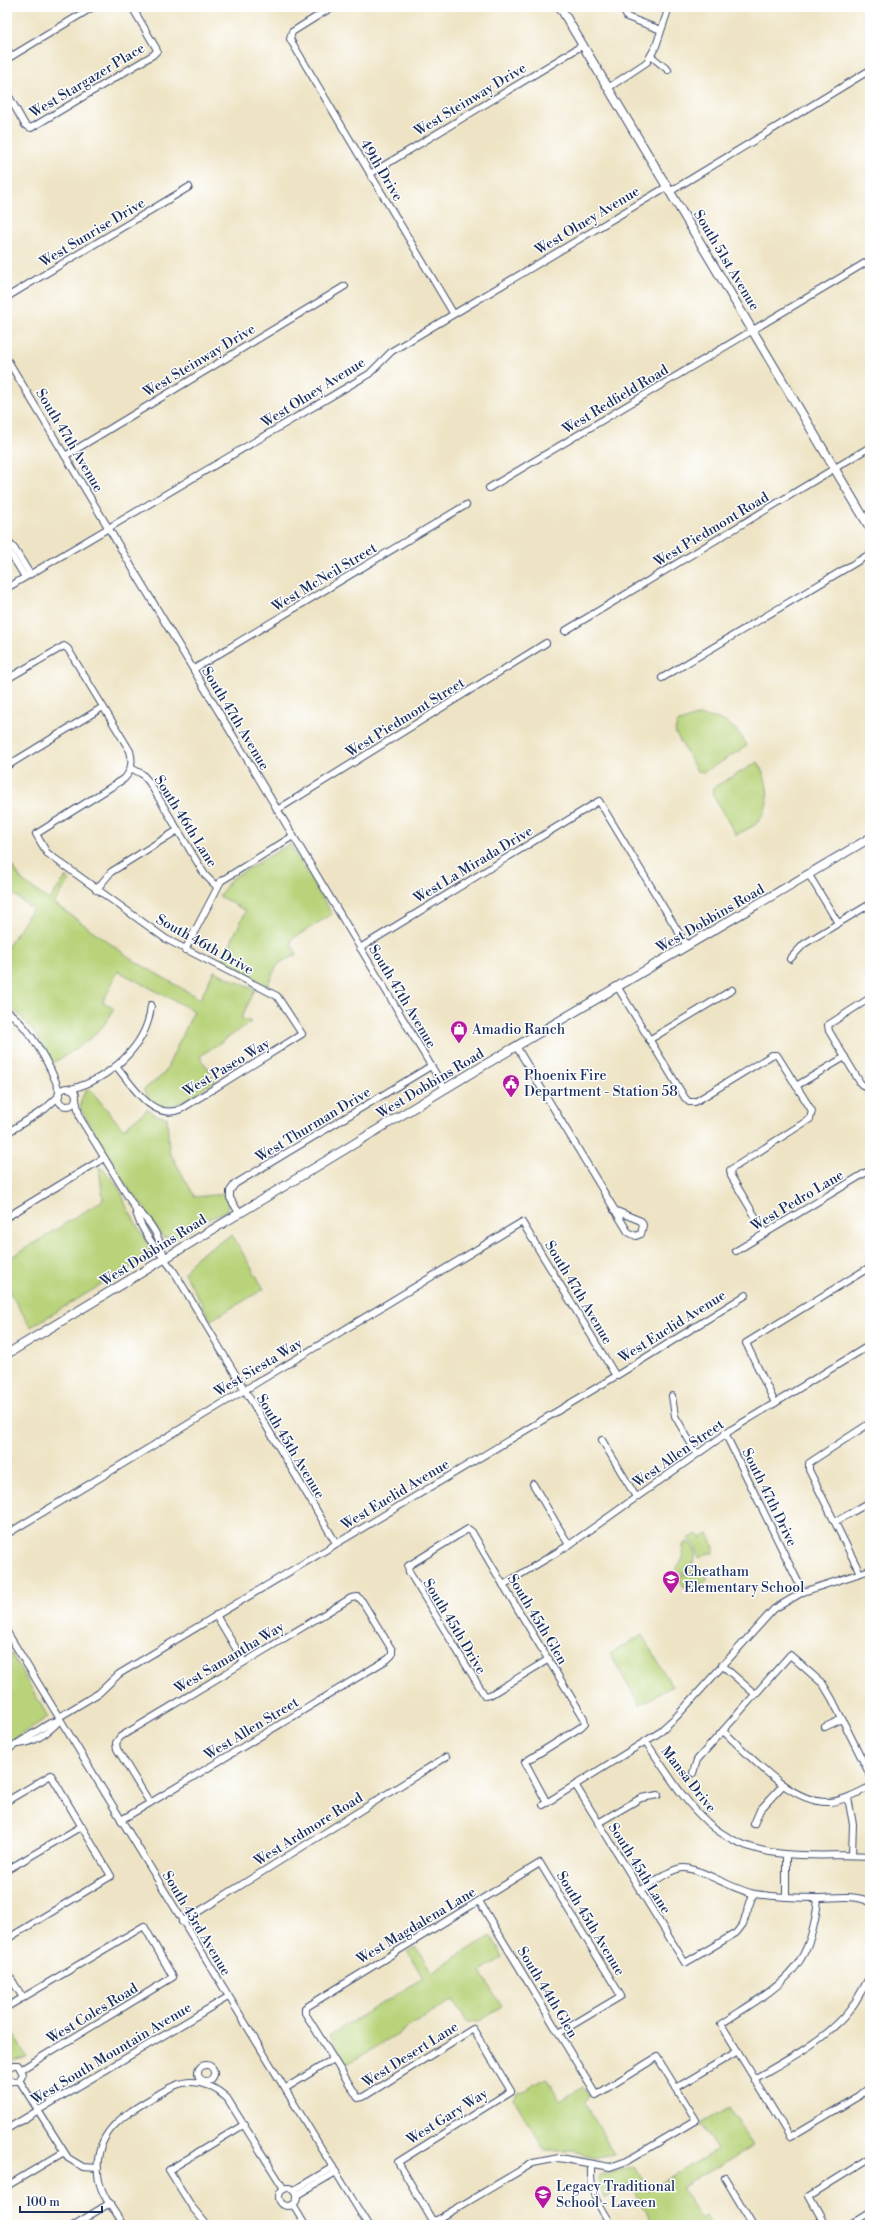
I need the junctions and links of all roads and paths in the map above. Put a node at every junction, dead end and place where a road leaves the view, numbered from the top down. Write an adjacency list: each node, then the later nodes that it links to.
1 (92, 7): 12 (street)
2 (132, 7): 16 (street, West Stargazer Place)
3 (332, 7): 17 (street, 49th Drive)
4 (560, 7): 10 (main road, South 51st Avenue)
5 (622, 7): 9 (street)
6 (669, 7): 9 (street)
7 (744, 7): 8 (street)
8 (748, 7)
9 (661, 30): 11 (street)
10 (583, 45): 15 (main road, South 51st Avenue); 17 (street, West Steinway Drive)
11 (651, 56): 13 (street); 15 (street)
12 (7, 59)
13 (668, 70)
14 (870, 70): 19 (street, West Olney Avenue)
15 (608, 88): 19 (main road, South 51st Avenue)
16 (7, 93)
17 (370, 174): 23 (street, 49th Drive)
18 (189, 187): 22 (street, West Sunrise Drive)
19 (669, 188): 23 (street, West Olney Avenue); 24 (main road, South 51st Avenue)
20 (870, 260): 24 (street)
21 (344, 286): 27 (street, West Steinway Drive)
22 (7, 297)
23 (453, 313): 31 (street, West Olney Avenue)
24 (753, 329): 28 (main road, South 51st Avenue); 29 (street, West Redfield Road)
25 (7, 359): 27 (street, South 47th Avenue)
26 (870, 447): 28 (street, West Piedmont Road)
27 (65, 456): 31 (street, South 47th Avenue)
28 (835, 468): 32 (main road, South 51st Avenue); 39 (street, West Piedmont Road)
29 (489, 488)
30 (466, 505): 41 (street, West McNeil Street)
31 (108, 528): 37 (street, West Olney Avenue); 41 (street, South 47th Avenue)
32 (870, 528)
33 (7, 541): 36 (street)
34 (7, 548): 36 (street)
35 (870, 554): 43 (street)
36 (16, 556): 37 (street)
37 (28, 576): 38 (street, West Olney Avenue)
38 (7, 588)
39 (565, 631)
40 (546, 644): 47 (street, West Piedmont Street)
41 (194, 670): 47 (street, South 47th Avenue)
42 (7, 678): 44 (street)
43 (662, 678)
44 (103, 707): 45 (street); 46 (street)
45 (7, 766)
46 (131, 768): 48 (street, South 46th Lane); 53 (street, South 46th Drive)
47 (277, 810): 49 (street, South 47th Avenue)
48 (178, 830): 52 (street, South 46th Lane); 53 (street)
49 (293, 836): 52 (street); 57 (street, South 47th Avenue)
50 (870, 838): 51 (main road, West Dobbins Road)
51 (809, 875): 55 (street); 56 (main road, West Dobbins Road)
52 (218, 887): 58 (street)
53 (96, 890): 58 (street, South 46th Drive)
54 (870, 904): 55 (street)
55 (838, 923): 59 (street)
56 (687, 946): 57 (street, West La Mirada Drive); 60 (main road, West Dobbins Road)
57 (360, 948): 70 (street, South 47th Avenue)
58 (185, 950): 65 (street, South 46th Drive)
59 (790, 959)
60 (617, 986): 66 (street); 67 (main road, West Dobbins Road)
61 (732, 990): 66 (street)
62 (870, 998): 68 (street)
63 (151, 1005): 69 (street)
64 (7, 1011): 71 (street)
65 (302, 1034): 69 (street, West Paseo Way)
66 (649, 1040): 73 (street)
67 (516, 1046): 76 (main road, West Dobbins Road); 85 (street)
68 (845, 1057): 73 (street); 74 (street)
69 (116, 1066): 72 (street)
70 (431, 1066): 76 (street, South 47th Avenue); 86 (street, West Thurman Drive)
71 (55, 1077): 75 (street); 77 (street)
72 (88, 1084): 75 (street); 78 (street)
73 (796, 1086): 89 (street)
74 (868, 1086)
75 (70, 1088): 77 (street); 78 (street)
76 (445, 1089): 86 (main road, West Dobbins Road)
77 (59, 1094): 79 (street); 80 (street)
78 (76, 1099): 79 (street); 81 (street, South 45th Avenue)
79 (64, 1105): 80 (street); 81 (street, South 45th Avenue)
80 (46, 1109): 82 (street)
81 (80, 1118): 83 (street, South 45th Avenue)
82 (7, 1133)
83 (104, 1158): 87 (street); 91 (street, South 45th Avenue)
84 (870, 1170): 89 (street, West Pedro Lane)
85 (614, 1210): 85 (street)
86 (239, 1213): 91 (main road, West Dobbins Road)
87 (7, 1217)
88 (522, 1222): 96 (street, South 47th Avenue); 97 (street, West Siesta Way)
89 (765, 1233): 90 (street, West Pedro Lane)
90 (736, 1251)
91 (164, 1258): 95 (main road, West Dobbins Road); 97 (street, South 45th Avenue)
92 (870, 1267): 99 (street)
93 (746, 1295): 96 (street, West Euclid Avenue)
94 (870, 1345): 99 (street, West Allen Street)
95 (7, 1354)
96 (616, 1376): 109 (street, West Euclid Avenue)
97 (244, 1390): 108 (street, West Siesta Way); 109 (street, South 45th Avenue)
98 (672, 1396): 103 (street)
99 (775, 1403): 101 (street, West Allen Street)
100 (870, 1423): 107 (street)
101 (725, 1434): 103 (street, West Allen Street); 115 (street, South 47th Drive)
102 (602, 1440): 105 (street)
103 (697, 1454): 105 (street, West Allen Street)
104 (533, 1484): 110 (street)
105 (636, 1497): 110 (street, West Allen Street)
106 (870, 1502): 107 (street)
107 (836, 1522): 113 (street)
108 (7, 1534)
109 (336, 1543): 116 (street, West Euclid Avenue)
110 (569, 1544): 114 (street, West Allen Street)
111 (408, 1566): 114 (street, South 45th Glen); 119 (street, South 45th Drive)
112 (870, 1570): 113 (street)
113 (860, 1573): 115 (street)
114 (503, 1585): 119 (street, South 45th Glen)
115 (803, 1592): 121 (street)
116 (216, 1615): 120 (street); 123 (street, West Euclid Avenue)
117 (7, 1632): 123 (street, South 43rd Avenue)
118 (392, 1655): 120 (street, West Samantha Way); 138 (street, West Allen Street)
119 (548, 1659): 133 (street, South 45th Glen)
120 (244, 1662): 138 (street, West Samantha Way)
121 (722, 1665): 122 (street); 127 (street)
122 (755, 1694): 124 (street); 126 (street)
123 (59, 1718): 128 (street, West Euclid Avenue); 139 (street, South 43rd Avenue)
124 (842, 1719): 125 (street); 131 (street)
125 (825, 1727)
126 (723, 1731): 130 (street); 132 (street)
127 (646, 1742): 133 (street); 143 (street, Mansa Drive)
128 (7, 1750)
129 (446, 1757): 154 (street, West Ardmore Road)
130 (693, 1773)
131 (870, 1776)
132 (783, 1785): 136 (street); 141 (street)
133 (576, 1786): 140 (street, South 45th Lane)
134 (870, 1786): 136 (street)
135 (658, 1795): 140 (street)
136 (848, 1798): 144 (street)
137 (7, 1801): 142 (street)
138 (150, 1803): 139 (street, West Allen Street)
139 (121, 1820): 154 (street, South 43rd Avenue)
140 (598, 1823): 148 (street, South 45th Lane)
141 (754, 1824)
142 (82, 1826): 147 (street); 155 (street)
143 (786, 1855): 144 (street, Mansa Drive); 150 (street)
144 (852, 1855): 145 (street)
145 (870, 1856)
146 (540, 1863): 152 (street, West Magdalena Lane); 161 (street, South 45th Avenue)
147 (7, 1870)
148 (640, 1891): 149 (street); 149 (street, South 45th Lane)
149 (753, 1894): 150 (street)
150 (786, 1897): 151 (street)
151 (818, 1898): 153 (street); 162 (street)
152 (479, 1901): 161 (street, South 44th Glen); 163 (street, West Magdalena Lane)
153 (870, 1902)
154 (182, 1922): 158 (street, South 43rd Avenue)
155 (7, 1939)
156 (7, 1972): 159 (street)
157 (870, 1976): 167 (street)
158 (228, 1997): 170 (street, South 43rd Avenue); 173 (street, West South Mountain Avenue)
159 (23, 1998): 160 (street); 165 (street, West Coles Road)
160 (7, 2007)
161 (559, 2033): 171 (street, South 44th Glen)
162 (738, 2051): 167 (street); 171 (street)
163 (334, 2059): 170 (street); 172 (street, West Desert Lane)
164 (7, 2069): 165 (street)
165 (22, 2069): 168 (street)
166 (7, 2076): 168 (street)
167 (754, 2079): 169 (street)
168 (19, 2080): 173 (street)
169 (870, 2087)
170 (286, 2088): 180 (street, South 43rd Avenue)
171 (676, 2088): 178 (street)
172 (511, 2091): 178 (street, West Gary Way)
173 (37, 2111): 175 (street, West South Mountain Avenue); 176 (street)
174 (245, 2124): 179 (street); 183 (street); 190 (street)
175 (7, 2129)
176 (64, 2152): 179 (street); 182 (street)
177 (870, 2158): 195 (street)
178 (591, 2165): 193 (street)
179 (98, 2168): 185 (street)
180 (334, 2169): 184 (street); 192 (street, South 43rd Avenue)
181 (725, 2178): 194 (street)
182 (7, 2186)
183 (284, 2189): 184 (street); 186 (street)
184 (296, 2193): 186 (street)
185 (110, 2203): 188 (street); 189 (street)
186 (293, 2205): 191 (street)
187 (870, 2212): 196 (street)
188 (74, 2225)
189 (124, 2225)
190 (207, 2225)
191 (305, 2225)
192 (368, 2225)
193 (611, 2225)
194 (753, 2225)
195 (826, 2225)
196 (849, 2225)

